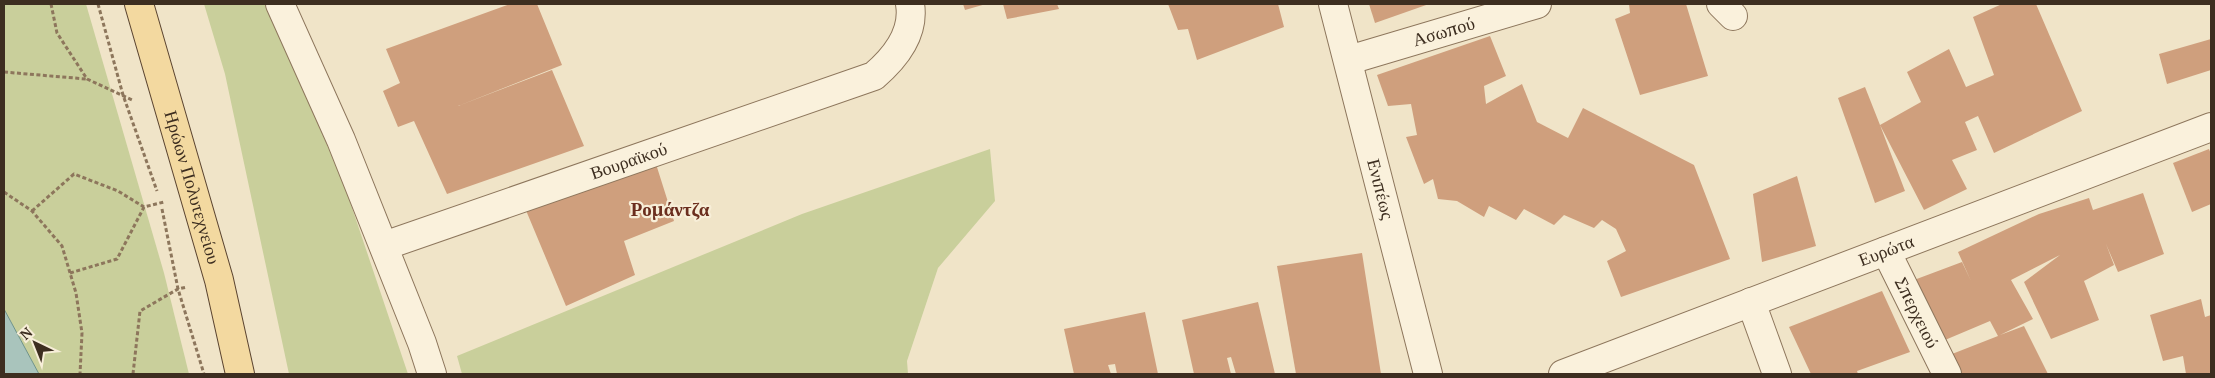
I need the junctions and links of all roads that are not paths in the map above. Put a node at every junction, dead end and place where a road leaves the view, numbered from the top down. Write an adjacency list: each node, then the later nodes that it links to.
1 (139, 4): 11 (main road, Ηρώων Πολυτεχνείου)
2 (280, 4): 8 (street)
3 (910, 4): 8 (street, Βουραϊκού)
4 (1333, 4): 6 (street, Ενιπέως)
5 (1537, 4): 6 (street, Ασωπού)
6 (1349, 60): 13 (street, Ενιπέως)
7 (2211, 127): 9 (street, Ευρώτα)
8 (384, 246): 12 (street)
9 (1886, 250): 10 (street, Ευρώτα); 16 (street, Σπερχειού)
10 (1751, 302): 14 (street, Ευρώτα); 15 (street)
11 (240, 374)
12 (432, 374)
13 (1428, 374)
14 (1563, 374)
15 (1777, 374)
16 (1947, 374)

